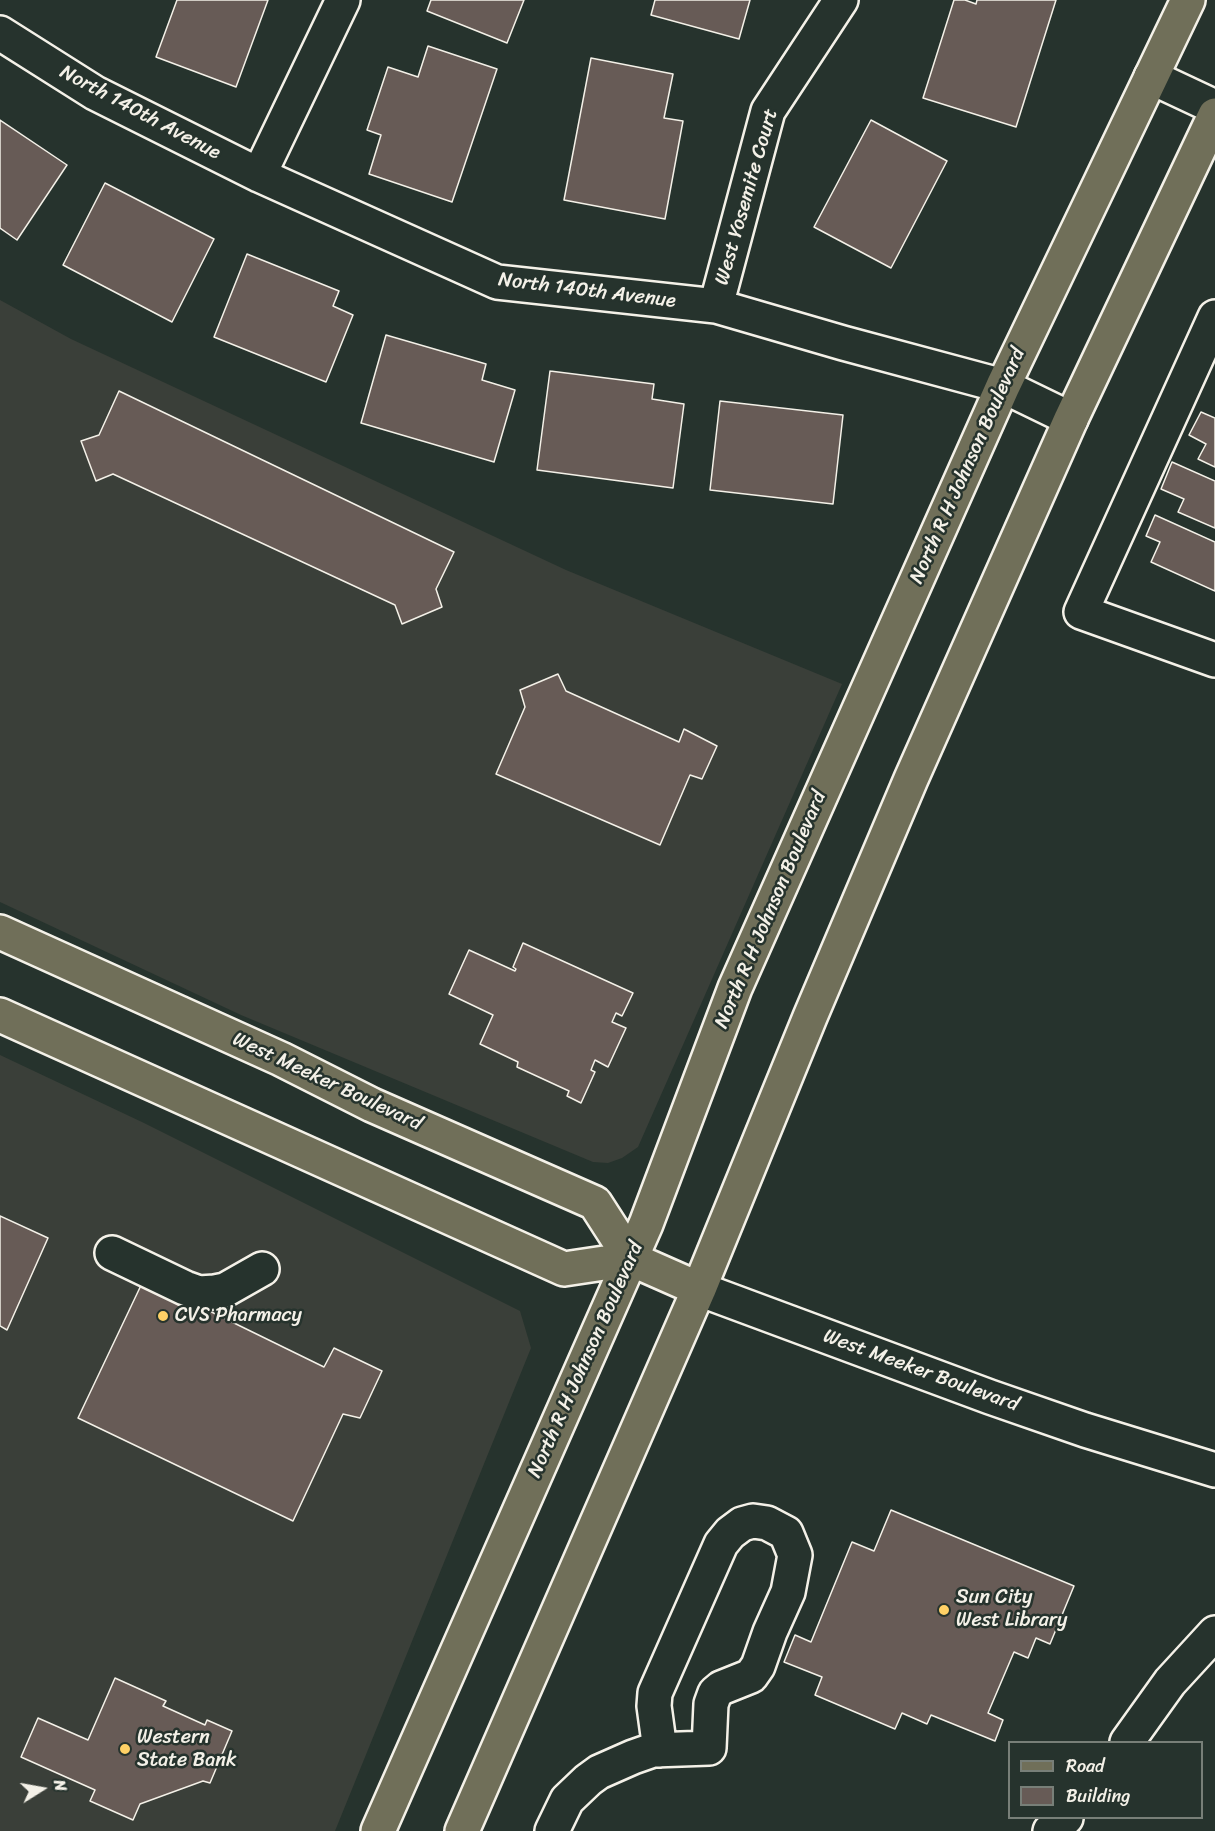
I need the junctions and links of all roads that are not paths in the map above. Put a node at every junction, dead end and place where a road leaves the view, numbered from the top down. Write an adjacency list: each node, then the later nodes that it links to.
1 (343, 0): 8 (street)
2 (841, 0): 9 (street, West Yosemite Court)
3 (1188, 0): 5 (main road, North R H Johnson Boulevard)
4 (0, 33): 8 (street, North 140th Avenue)
5 (1151, 77): 6 (street); 11 (main road, North R H Johnson Boulevard)
6 (1215, 107)
7 (1215, 115): 12 (main road)
8 (259, 175): 9 (street, North 140th Avenue)
9 (717, 306): 11 (street, North 140th Avenue)
10 (1215, 316): 13 (street)
11 (1003, 386): 12 (street, North 140th Avenue); 17 (main road, North R H Johnson Boulevard)
12 (1071, 419): 19 (main road)
13 (1215, 660)
14 (0, 932): 17 (main road, West Meeker Boulevard)
15 (0, 1015): 17 (main road)
16 (112, 1253): 18 (street)
17 (631, 1259): 19 (main road, West Meeker Boulevard); 25 (main road, North R H Johnson Boulevard)
18 (262, 1269)
19 (699, 1289): 20 (street, West Meeker Boulevard); 26 (main road)
20 (1215, 1470)
21 (1215, 1633): 22 (street)
22 (1128, 1741)
23 (660, 1750): 23 (street); 27 (street)
24 (1065, 1819): 28 (street)
25 (378, 1831)
26 (462, 1831)
27 (552, 1831)
28 (1050, 1831)

